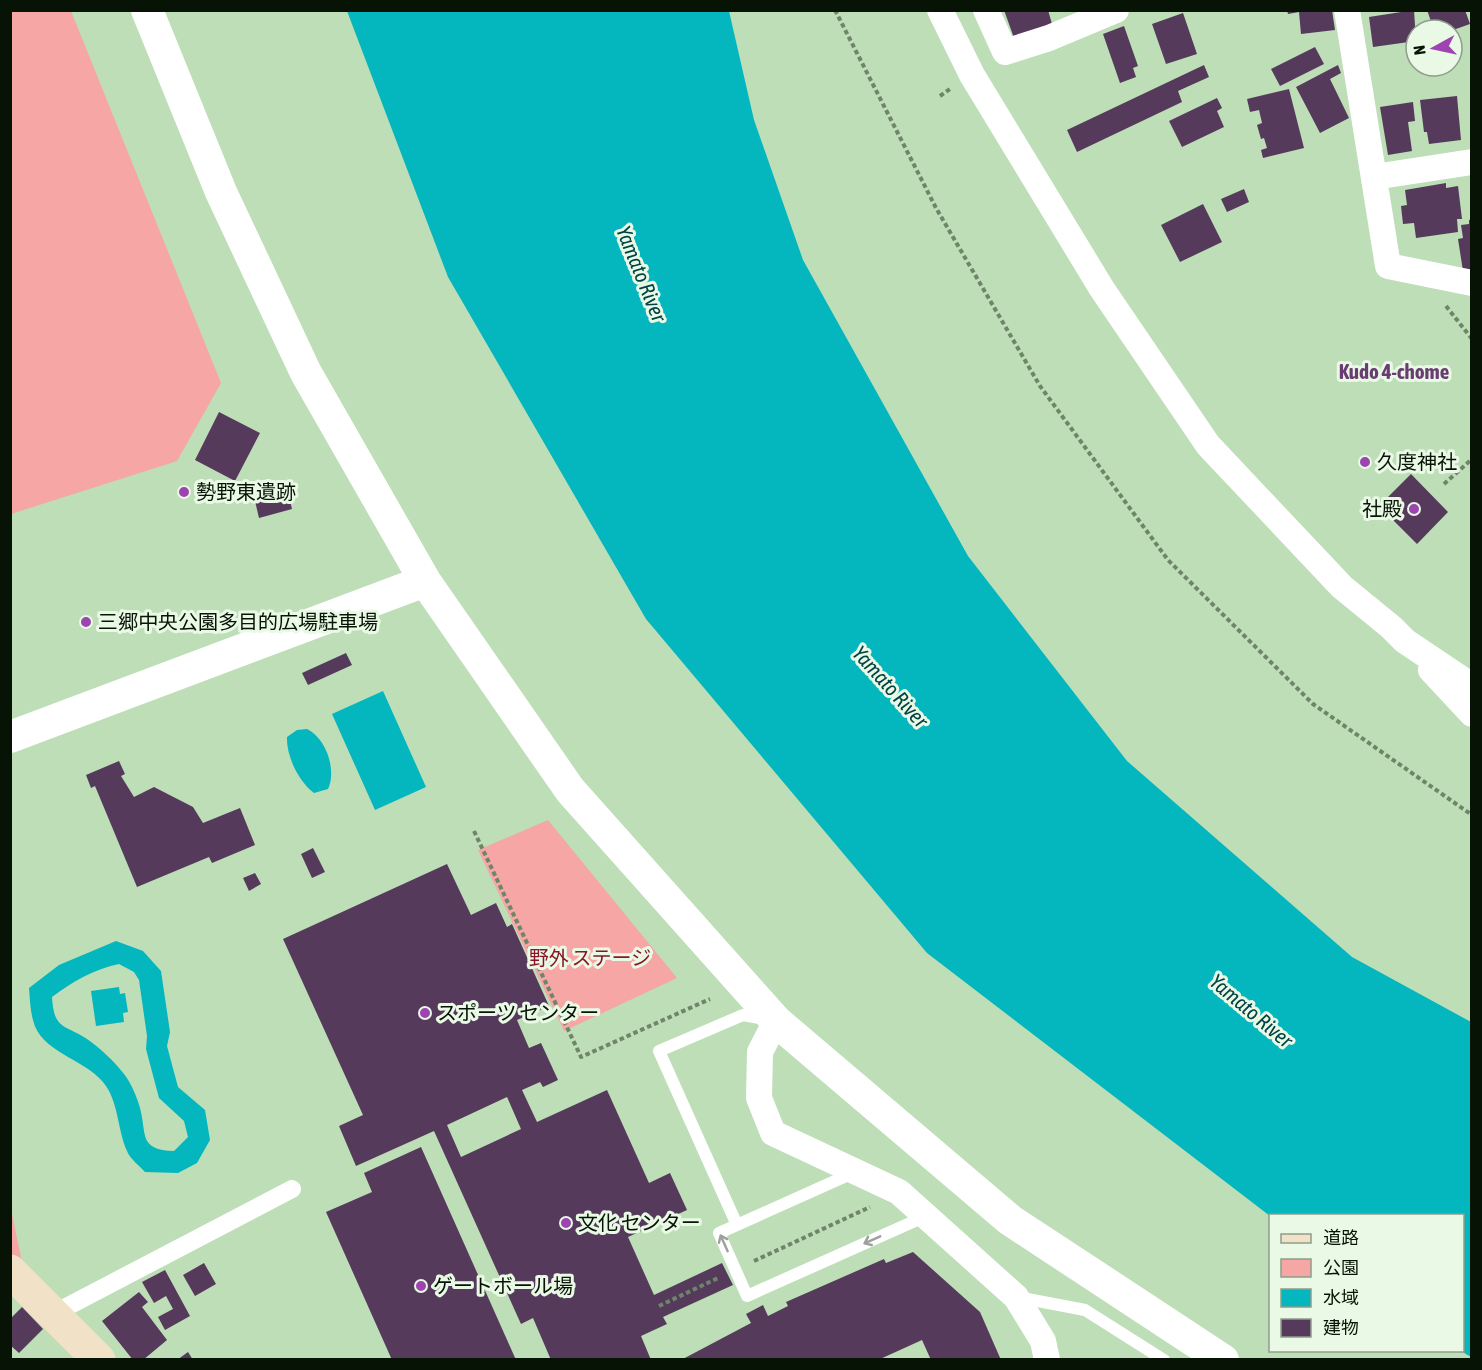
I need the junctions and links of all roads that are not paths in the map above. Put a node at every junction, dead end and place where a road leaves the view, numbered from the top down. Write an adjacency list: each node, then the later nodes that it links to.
1 (147, 10): 9 (street)
2 (940, 10): 10 (street)
3 (986, 10): 4 (street)
4 (1116, 10)
5 (1347, 10): 7 (street)
6 (1472, 162): 7 (street)
7 (1374, 177): 8 (street)
8 (1472, 283)
9 (424, 581): 13 (street); 14 (street)
10 (1405, 641): 11 (street); 12 (street)
11 (1472, 686)
12 (1472, 714)
13 (10, 737)
14 (776, 1021): 15 (street); 18 (lane); 25 (street)
15 (855, 1172): 17 (street); 18 (lane)
16 (292, 1189): 21 (street)
17 (926, 1216): 18 (lane, one-way to 18); 20 (street)
18 (737, 1225)
19 (10, 1271): 21 (main road)
20 (1016, 1297): 23 (street); 24 (lane)
21 (52, 1314): 22 (main road)
22 (99, 1359)
23 (1047, 1359)
24 (1164, 1359)
25 (1223, 1359)

